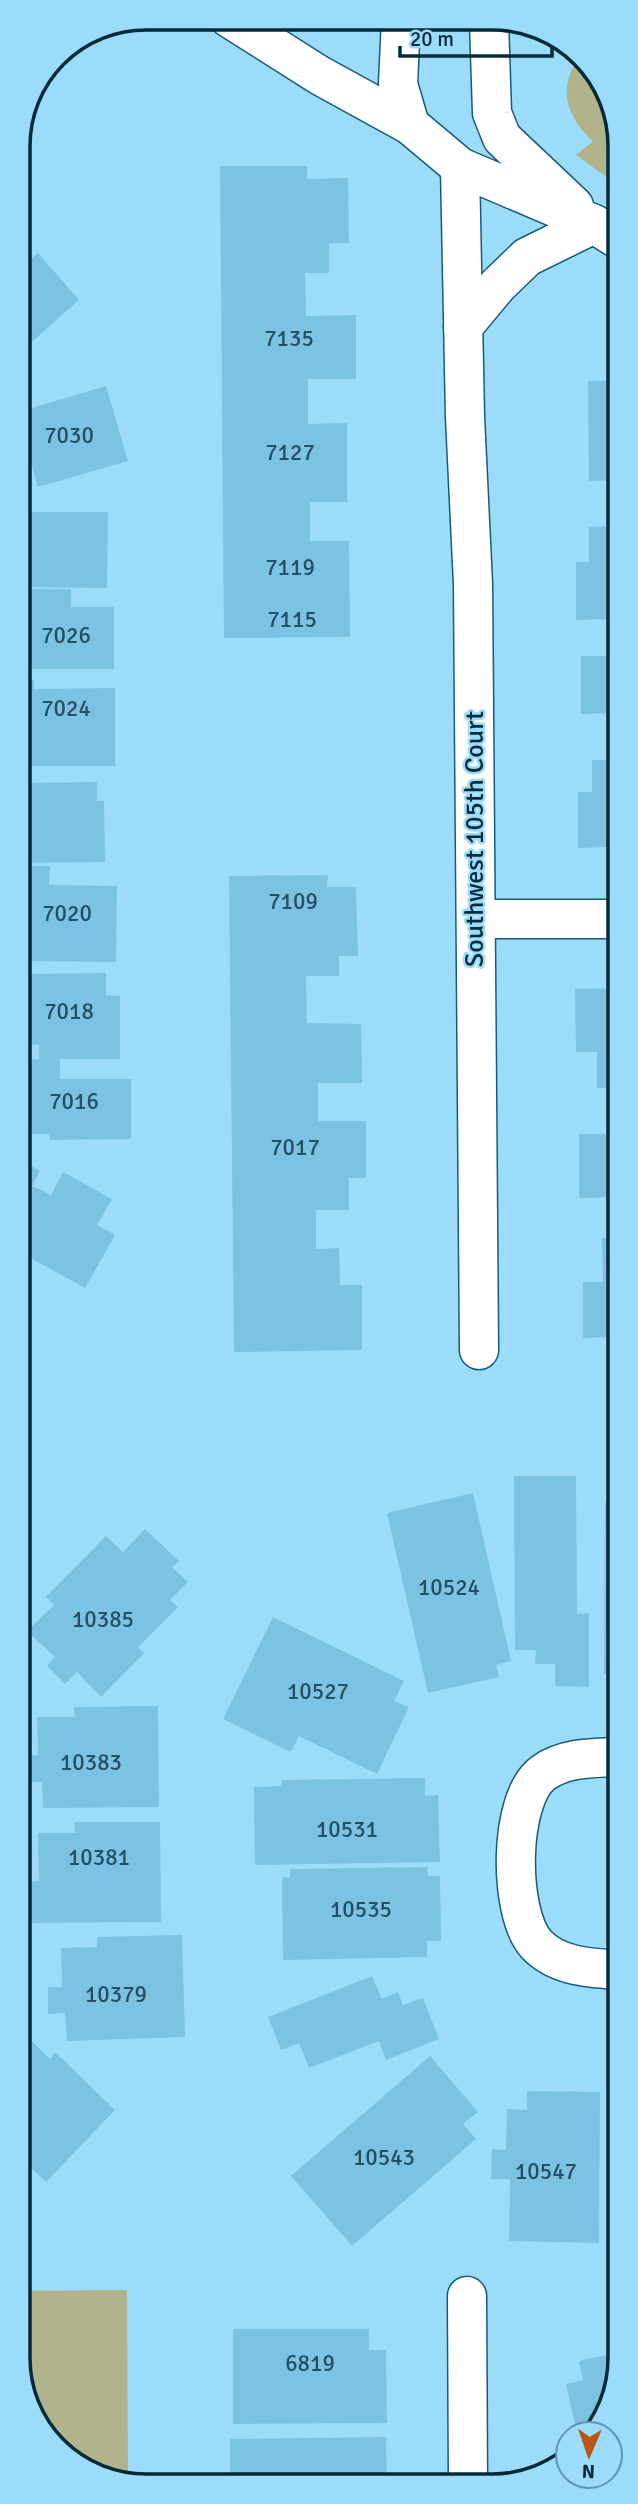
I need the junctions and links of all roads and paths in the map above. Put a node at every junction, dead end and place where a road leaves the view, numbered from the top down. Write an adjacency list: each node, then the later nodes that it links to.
1 (248, 30): 4 (street)
2 (401, 30): 4 (street)
3 (489, 30): 6 (street)
4 (410, 125): 5 (street)
5 (460, 167): 6 (street); 7 (street, Southwest 105th Court)
6 (607, 232): 7 (street)
7 (463, 327): 8 (street, Southwest 105th Court)
8 (476, 919): 9 (street); 10 (street, Southwest 105th Court)
9 (608, 919)
10 (479, 1350)
11 (608, 1757): 12 (street)
12 (608, 1969)
13 (467, 2296): 14 (street)
14 (468, 2474)

